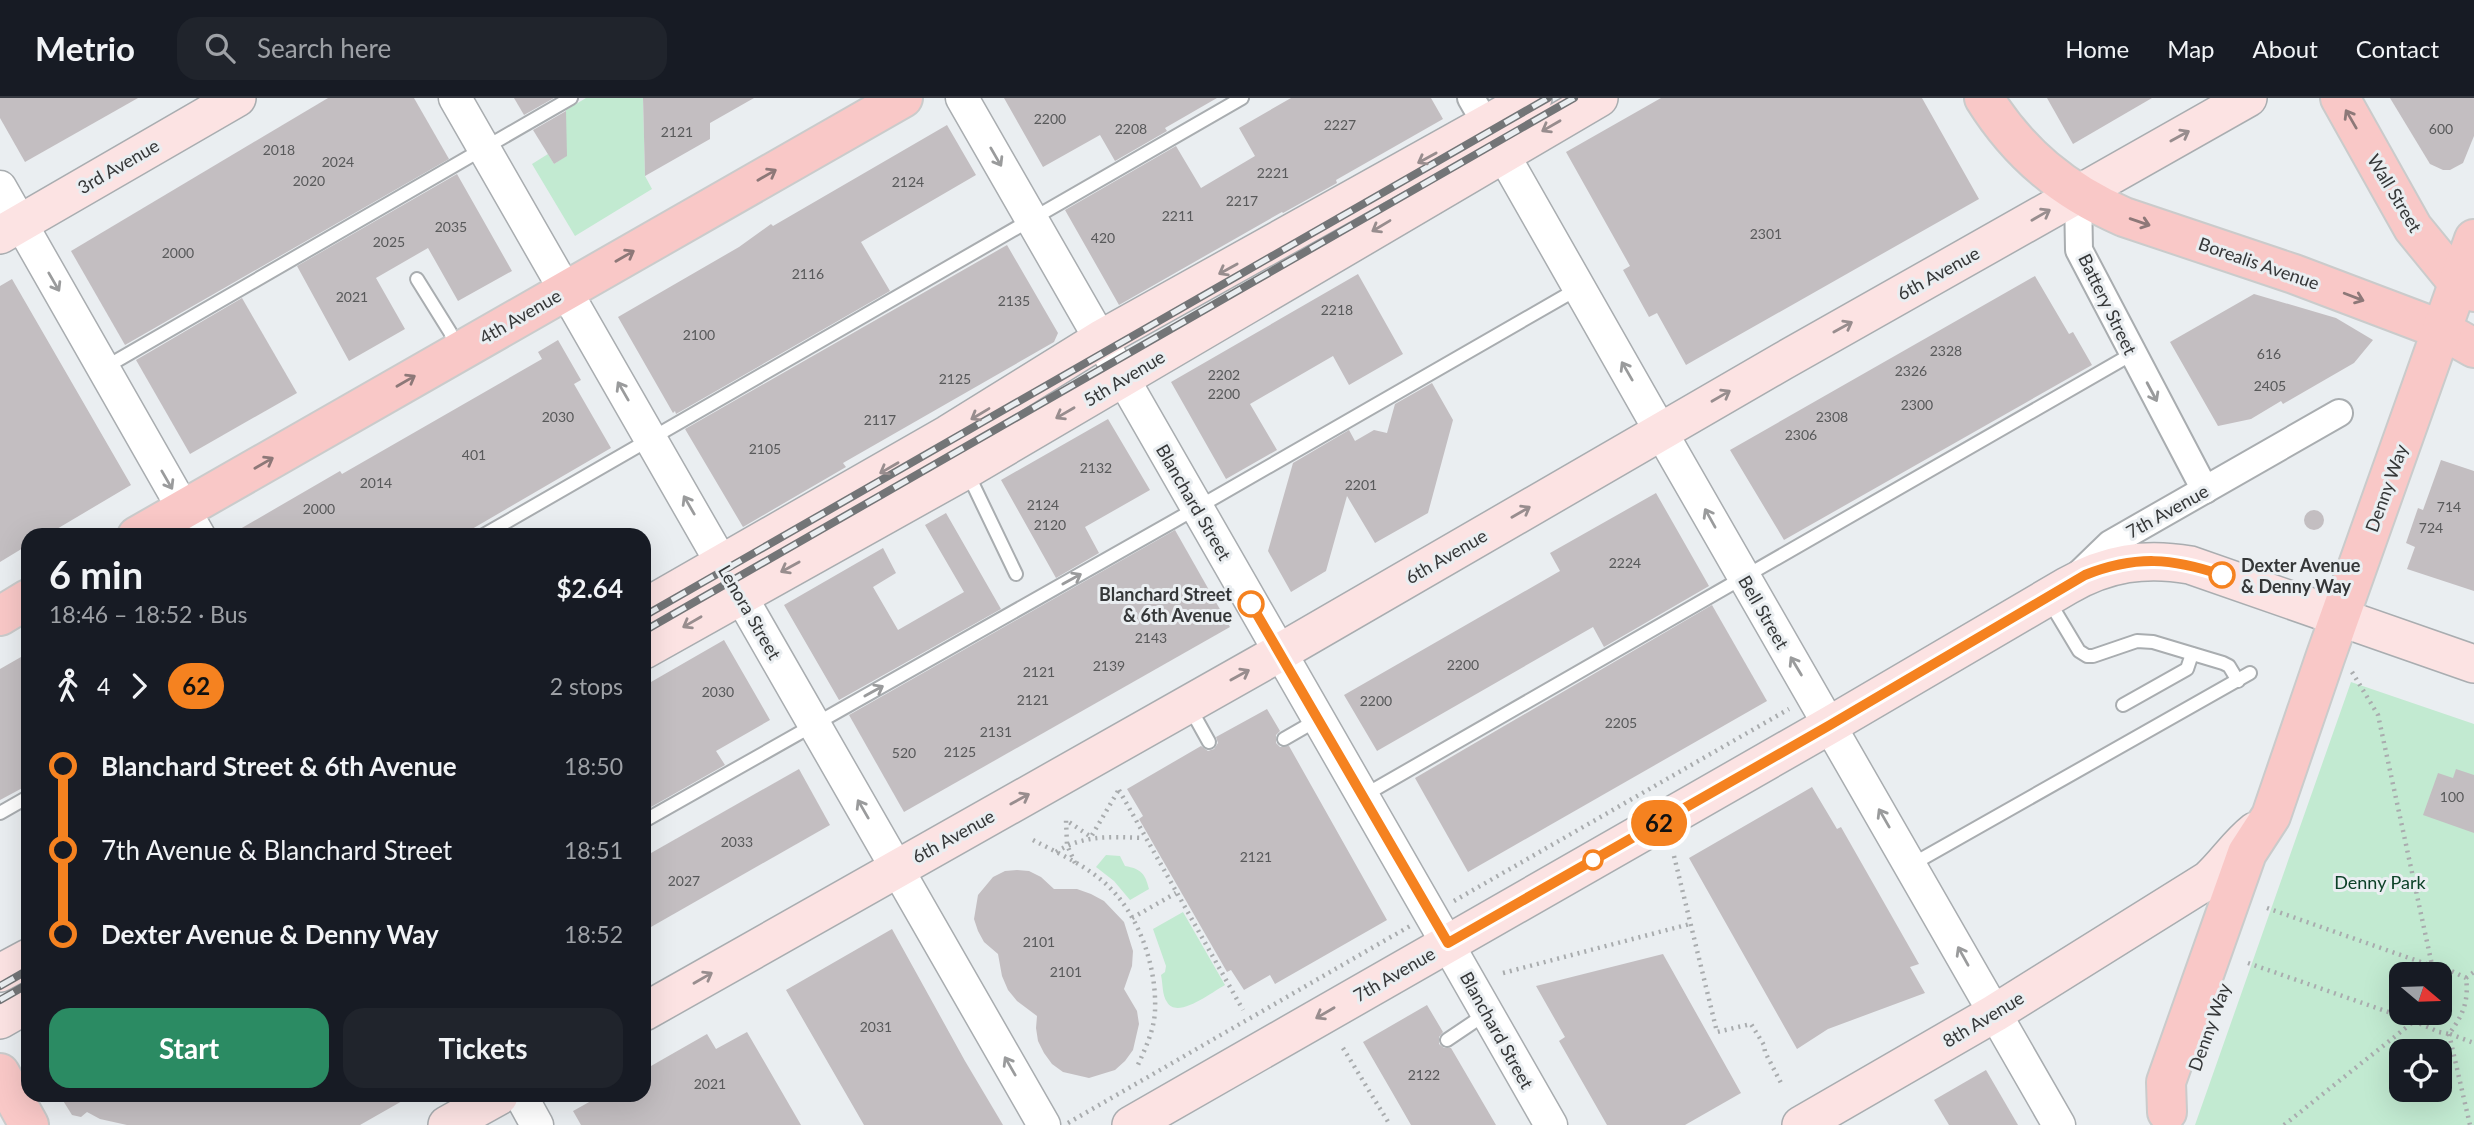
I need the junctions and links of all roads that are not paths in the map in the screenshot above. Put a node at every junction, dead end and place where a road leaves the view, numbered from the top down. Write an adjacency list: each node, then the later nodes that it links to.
1 (237, 98): 17 (main road, 3rd Avenue)
2 (455, 98): 13 (street, Lenora Street)
3 (571, 98): 13 (lane)
4 (903, 98): 22 (main road, 4th Avenue, one-way to 4)
5 (962, 98): 16 (street, Blanchard Street, one-way to 16)
6 (1242, 98): 16 (lane)
7 (1533, 98): 12 (main road, 5th Avenue)
8 (1599, 98): 12 (main road, 5th Avenue, one-way to 12)
9 (1984, 98): 15 (main road)
10 (2248, 98): 15 (main road, 6th Avenue, one-way to 10)
11 (2340, 98): 21 (main road, Wall Street, one-way to 11)
12 (1487, 125): 20 (street, Bell Street); 23 (main road, 5th Avenue, one-way to 23); 28 (main road, 5th Avenue, one-way to 28)
13 (484, 148): 22 (street, Lenora Street); 27 (lane)
14 (0, 187): 17 (street)
15 (2078, 194): 24 (main road, Borealis Avenue, one-way to 24); 26 (street, Battery Street); 30 (main road, 6th Avenue, one-way to 15)
16 (1031, 218): 23 (street, Blanchard Street); 31 (lane)
17 (10, 229): 27 (street, one-way to 27)
18 (2474, 239): 21 (main road, Denny Way)
19 (417, 279): 25 (lane)
20 (1579, 288): 30 (street, Bell Street, one-way to 20); 34 (lane)
21 (2466, 288): 24 (main road, Denny Way)
22 (565, 290): 25 (main road, 4th Avenue); 31 (street, Lenora Street, one-way to 22)
23 (1101, 339): 28 (street, Blanchard Street); 40 (main road, 5th Avenue, one-way to 40)
24 (2458, 339): 45 (main road, Denny Way)
25 (458, 351): 35 (main road, 4th Avenue, one-way to 25)
26 (2132, 354): 33 (street, Battery Street, one-way to 33); 39 (lane)
27 (104, 368): 35 (street, one-way to 35)
28 (1124, 378): 32 (main road, 5th Avenue, one-way to 32); 34 (street, Blanchard Street)
29 (2339, 413): 33 (street, 7th Avenue)
30 (1662, 430): 39 (street, Bell Street, one-way to 30); 47 (main road, 6th Avenue, one-way to 30)
31 (650, 438): 37 (lane); 40 (street, Lenora Street, one-way to 31)
32 (967, 470): 38 (lane); 40 (main road, 5th Avenue, one-way to 40)
33 (2205, 490): 41 (street, 7th Avenue)
34 (1197, 508): 47 (street, Blanchard Street); 55 (lane, one-way to 34)
35 (191, 522): 36 (main road, 4th Avenue)
36 (168, 528)
37 (496, 528)
38 (1016, 574)
39 (1743, 578): 56 (street, Bell Street, one-way to 39); 59 (lane)
40 (731, 579): 43 (main road, 5th Avenue); 46 (main road, 5th Avenue, one-way to 46); 55 (street, Lenora Street)
41 (2057, 591): 45 (main road); 48 (lane); 56 (main road, 7th Avenue)
42 (21, 603): 44 (main road)
43 (651, 606)
44 (0, 616)
45 (2340, 617): 49 (main road); 62 (main road, Denny Way)
46 (651, 644)
47 (1279, 653): 52 (main road, 6th Avenue, one-way to 47); 54 (street, Blanchard Street)
48 (2192, 654): 51 (lane); 53 (lane)
49 (2474, 664)
50 (2250, 673): 51 (lane)
51 (2238, 681): 64 (lane)
52 (1188, 705): 58 (lane); 65 (main road, 6th Avenue, one-way to 52)
53 (2123, 705)
54 (1318, 720): 57 (lane); 59 (street, Blanchard Street)
55 (814, 724): 63 (lane); 65 (street, Lenora Street, one-way to 55)
56 (1830, 725): 64 (street, Bell Street, one-way to 56); 68 (main road, 7th Avenue)
57 (1284, 739)
58 (1209, 741)
59 (1363, 796): 68 (street, Blanchard Street)
60 (21, 800): 61 (lane)
61 (0, 813)
62 (2271, 816): 66 (main road, 8th Avenue); 67 (main road, Denny Way); 80 (main road, Denny Way)
63 (651, 817)
64 (1911, 865): 74 (street, Bell Street, one-way to 64)
65 (897, 868): 72 (main road, 6th Avenue, one-way to 65); 81 (street, Lenora Street, one-way to 65)
66 (2163, 908): 67 (main road); 74 (main road, 8th Avenue)
67 (2227, 911): 80 (main road, Denny Way)
68 (1448, 943): 73 (street, Blanchard Street); 85 (main road, 7th Avenue, one-way to 85)
69 (21, 962): 70 (main road)
70 (0, 974)
71 (21, 1008): 75 (main road)
72 (651, 1008)
73 (1487, 1013): 76 (lane); 86 (street, Blanchard Street)
74 (1996, 1013): 87 (main road, 8th Avenue); 88 (street, Bell Street)
75 (0, 1020)
76 (1447, 1040)
77 (0, 1073): 82 (main road)
78 (488, 1102): 83 (main road)
79 (524, 1102): 84 (street)
80 (2165, 1119)
81 (1059, 1122)
82 (29, 1125)
83 (447, 1125)
84 (537, 1125)
85 (1131, 1125)
86 (1551, 1125)
87 (1801, 1125)
88 (2059, 1125)

